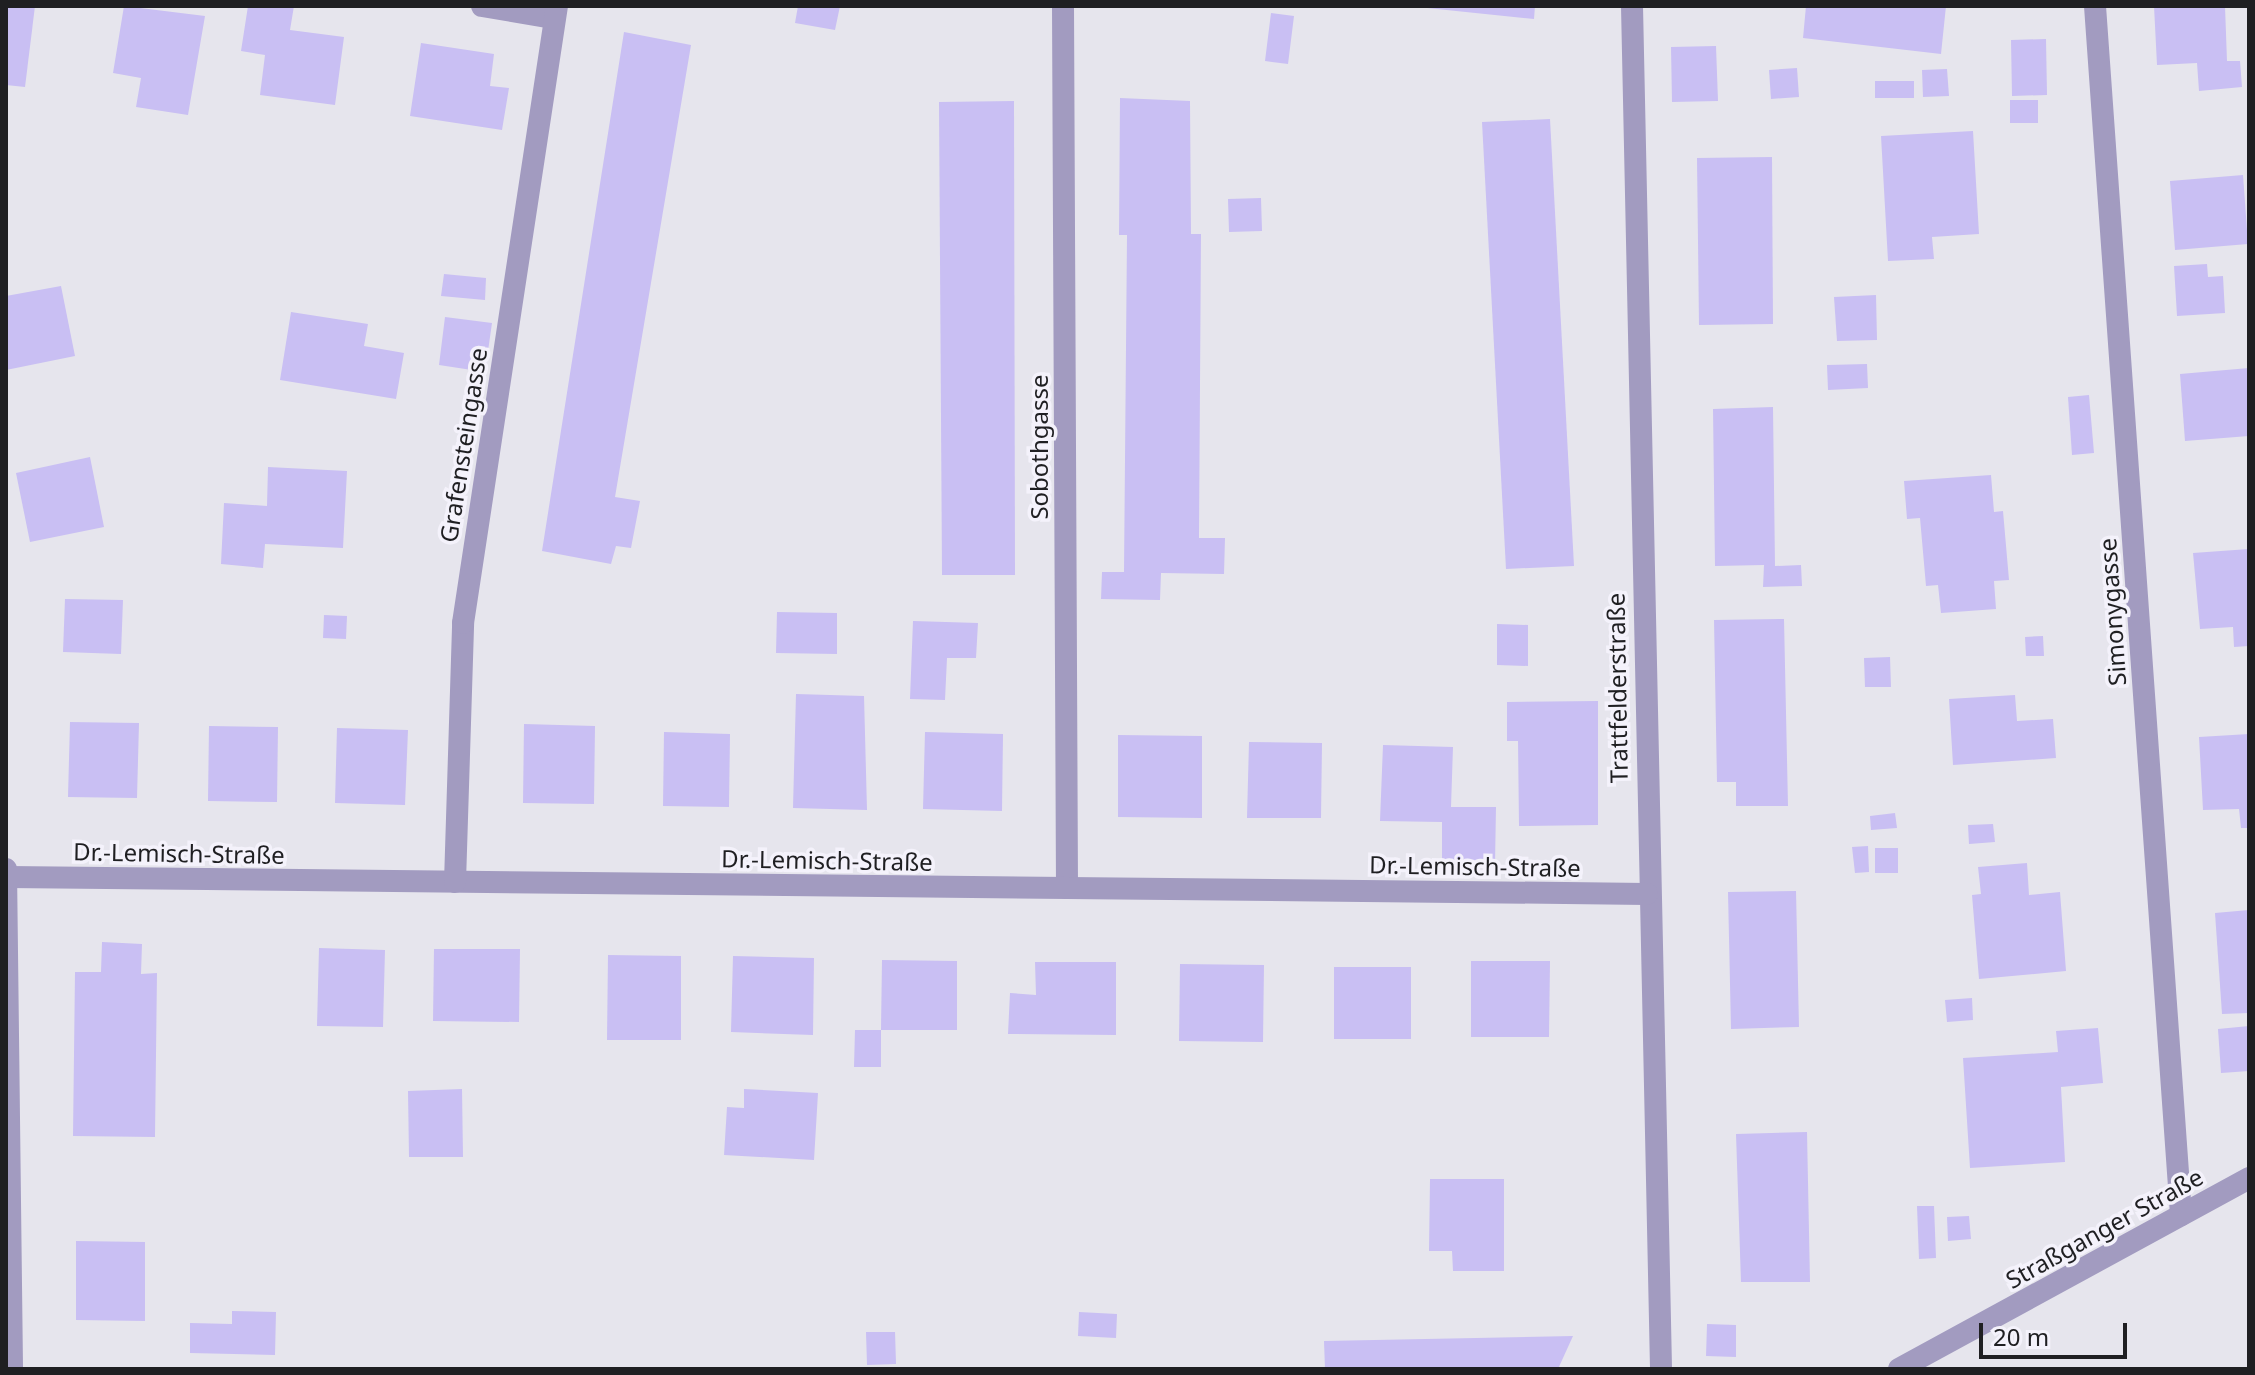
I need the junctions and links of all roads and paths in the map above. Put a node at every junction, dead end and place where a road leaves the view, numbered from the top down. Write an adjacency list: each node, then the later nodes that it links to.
1 (482, 6): 5 (street, Grafensteingasse)
2 (1063, 6): 9 (street, Sobothgasse)
3 (1632, 6): 10 (street, Trattfelderstraße)
4 (2095, 6): 13 (street, Simonygasse)
5 (555, 12): 8 (street, Grafensteingasse)
6 (6, 869): 7 (street)
7 (7, 877): 8 (street, Dr.-Lemisch-Straße); 11 (street)
8 (455, 882): 9 (street, Dr.-Lemisch-Straße)
9 (1067, 888): 10 (street, Dr.-Lemisch-Straße)
10 (1647, 894): 15 (street, Trattfelderstraße)
11 (7, 1104): 14 (street)
12 (2249, 1178): 13 (street, Straßganger Straße)
13 (2181, 1215): 16 (street, Straßganger Straße)
14 (12, 1369)
15 (1661, 1369)
16 (1899, 1369)

